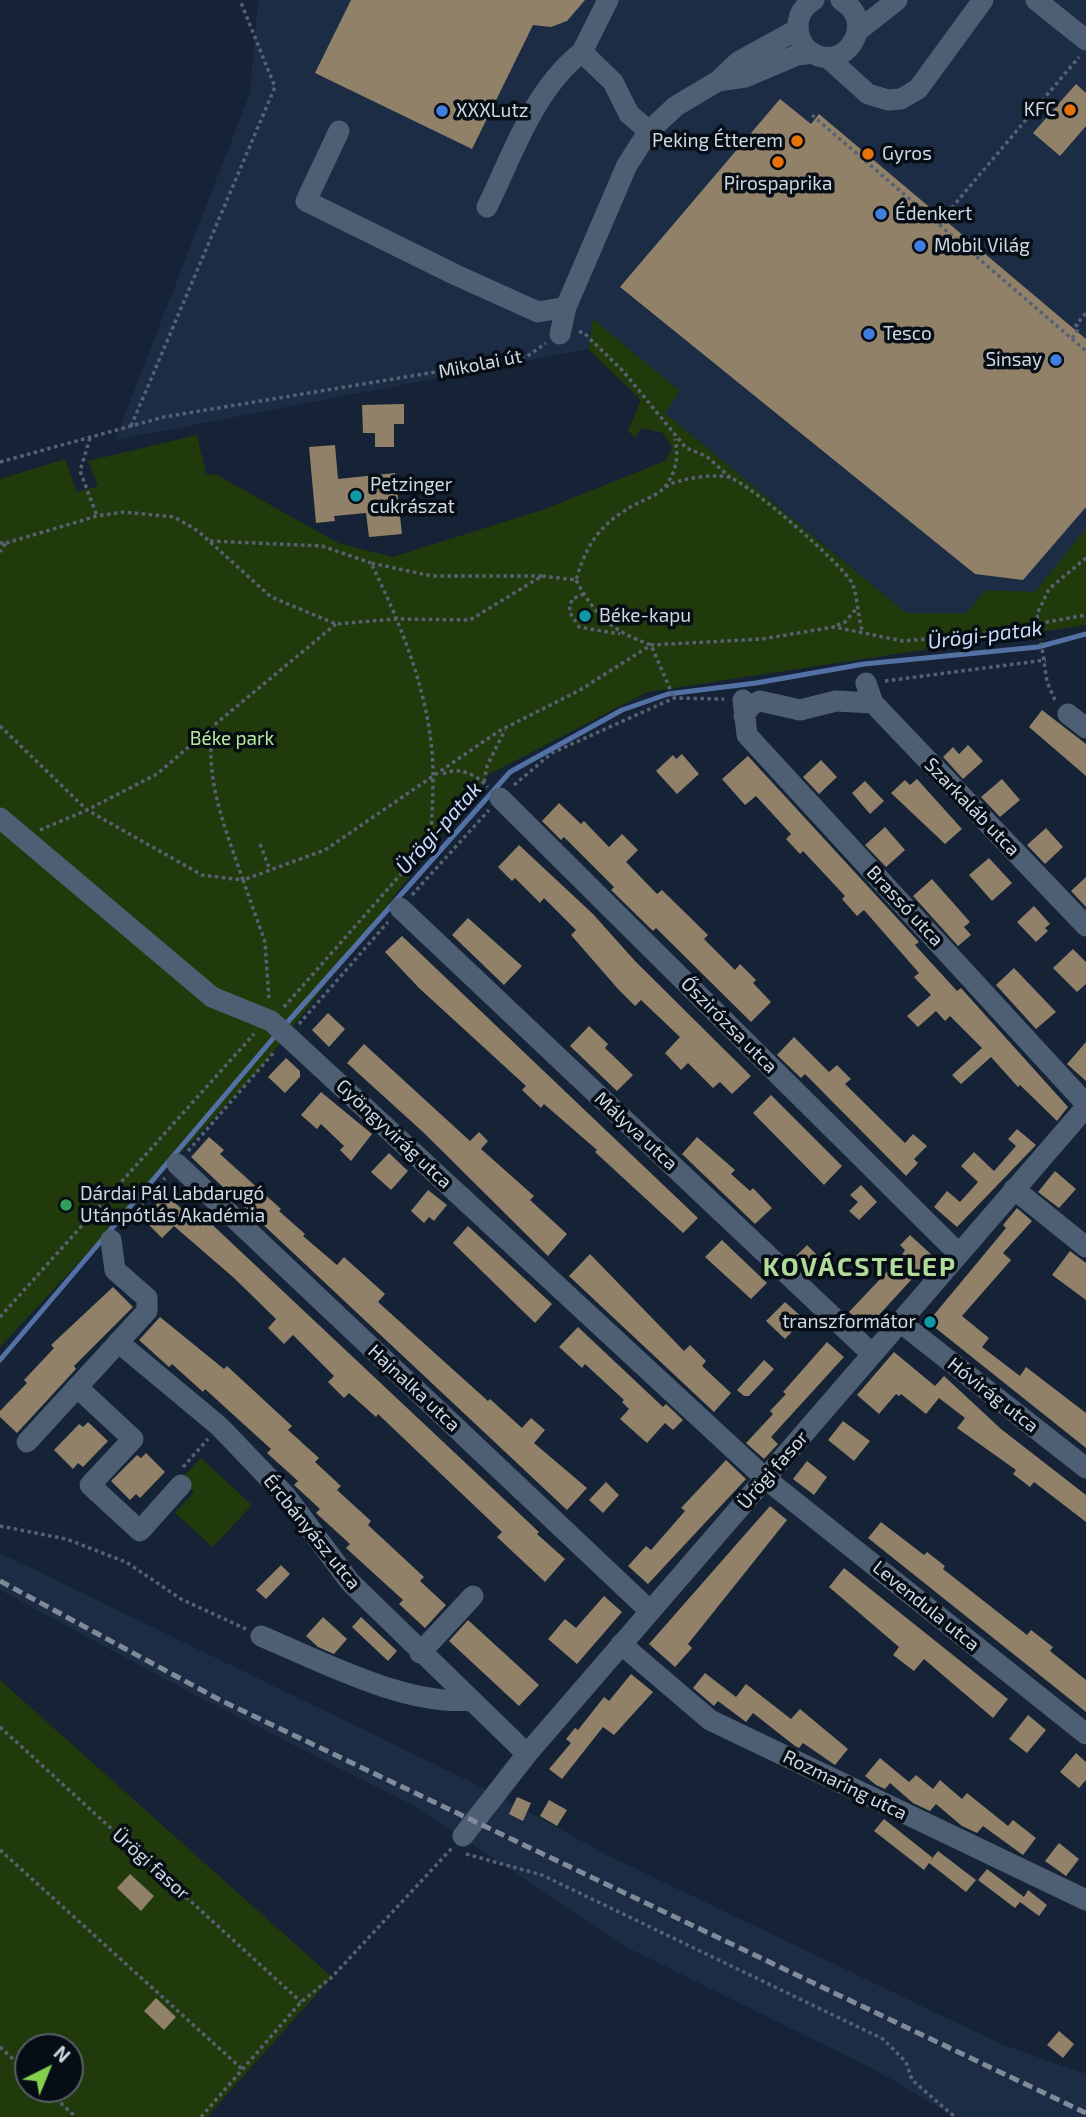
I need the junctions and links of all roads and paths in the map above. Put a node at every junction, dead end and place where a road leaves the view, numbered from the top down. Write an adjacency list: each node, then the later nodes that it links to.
1 (240, 0): 26 (path)
2 (608, 0): 12 (street)
3 (814, 0): 8 (street)
4 (897, 0): 9 (street)
5 (983, 0): 15 (street)
6 (1036, 0): 10 (street)
7 (848, 1): 9 (street)
8 (797, 29): 13 (street); 14 (street)
9 (857, 35): 13 (street); 15 (street)
10 (1086, 40)
11 (1086, 49): 20 (path)
12 (582, 52): 18 (street); 19 (street)
13 (820, 55): 14 (street); 15 (street)
14 (718, 81): 18 (street)
15 (862, 89)
16 (812, 115): 20 (path)
17 (340, 131): 21 (street)
18 (649, 131): 21 (street)
19 (487, 207)
20 (939, 224): 24 (path)
21 (566, 307): 23 (street)
22 (1086, 313): 24 (path)
23 (560, 334): 26 (path, Mikolai út); 27 (path)
24 (1072, 338): 25 (path)
25 (1086, 351)
26 (131, 426): 28 (path, Mikolai út)
27 (675, 436): 30 (path); 31 (path)
28 (90, 437): 29 (path, Mikolai út); 32 (path)
29 (0, 462)
30 (731, 478): 31 (path); 42 (path)
31 (662, 492): 40 (path)
32 (97, 516): 33 (path); 35 (path)
33 (208, 541): 38 (path); 45 (path)
34 (0, 543): 35 (path)
35 (6, 543): 36 (path)
36 (0, 552)
37 (1086, 558): 46 (path)
38 (371, 563): 39 (path); 44 (path)
39 (542, 576): 40 (path); 44 (path)
40 (576, 580): 41 (path)
41 (584, 594): 49 (path); 49 (path)
42 (856, 609): 47 (path); 48 (path)
43 (1086, 615): 46 (path)
44 (395, 619): 45 (path); 58 (path)
45 (336, 624): 55 (path)
46 (1039, 624): 48 (path); 53 (path)
47 (834, 626): 48 (path); 50 (path)
48 (863, 630)
49 (621, 634): 50 (path)
50 (652, 645): 51 (path); 56 (path)
51 (674, 698)
52 (744, 708): 69 (street, Szarkaláb utca); 72 (street, Brassó utca)
53 (1068, 714): 57 (street)
54 (0, 726): 60 (path)
55 (213, 726): 60 (path); 63 (path)
56 (507, 727): 58 (path); 58 (path)
57 (1086, 728)
58 (432, 778): 66 (path); 70 (path)
59 (500, 798): 77 (street, Őszirózsa utca)
60 (87, 810): 64 (path); 67 (path)
61 (227, 817): 63 (path)
62 (0, 818): 64 (street, Gyöngyvirág utca)
63 (222, 818): 67 (path)
64 (28, 842): 70 (street, Gyöngyvirág utca)
65 (260, 844): 66 (path)
66 (270, 870): 67 (path)
67 (243, 880): 70 (path)
68 (400, 908): 81 (street, Mályva utca)
69 (1086, 926)
70 (264, 1018): 71 (street, Gyöngyvirág utca); 78 (path)
71 (282, 1042): 73 (path); 88 (street, Gyöngyvirág utca)
72 (1086, 1105): 74 (street, Ürögi fasor)
73 (177, 1164): 75 (path); 92 (street, Hajnalka utca)
74 (1014, 1189): 76 (street); 77 (street, Ürögi fasor)
75 (111, 1240): 80 (street)
76 (1086, 1247)
77 (958, 1253): 79 (street, Ürögi fasor)
78 (0, 1317)
79 (900, 1322): 81 (street, Ürögi fasor); 87 (street, Hóvirág utca)
80 (118, 1342): 82 (street); 83 (street, Ércbányász utca)
81 (871, 1353): 88 (street, Ürögi fasor)
82 (77, 1387): 84 (street); 89 (street)
83 (219, 1426): 85 (path); 95 (street, Ércbányász utca)
84 (27, 1442)
85 (189, 1460): 86 (path); 89 (path)
86 (194, 1464)
87 (1086, 1468)
88 (766, 1479): 92 (street, Ürögi fasor); 98 (street, Levendula utca)
89 (180, 1487)
90 (0, 1526): 93 (path)
91 (473, 1596): 95 (street)
92 (650, 1611): 94 (street, Ürögi fasor)
93 (261, 1636): 96 (street)
94 (621, 1644): 99 (street, Ürögi fasor); 102 (street, Rozmaring utca)
95 (420, 1653): 96 (street, Ércbányász utca)
96 (470, 1700): 99 (street, Ércbányász utca)
97 (0, 1727): 103 (path, Ürögi fasor)
98 (1086, 1734)
99 (527, 1754): 100 (street, Ürögi fasor)
100 (457, 1843): 103 (path); 110 (path)
101 (0, 1850): 106 (path)
102 (1086, 1900)
103 (301, 2002): 106 (path)
104 (0, 2047): 105 (path)
105 (14, 2060)
106 (242, 2069): 109 (path)
107 (60, 2103): 108 (path)
108 (76, 2117)
109 (201, 2117)
110 (955, 2117)

